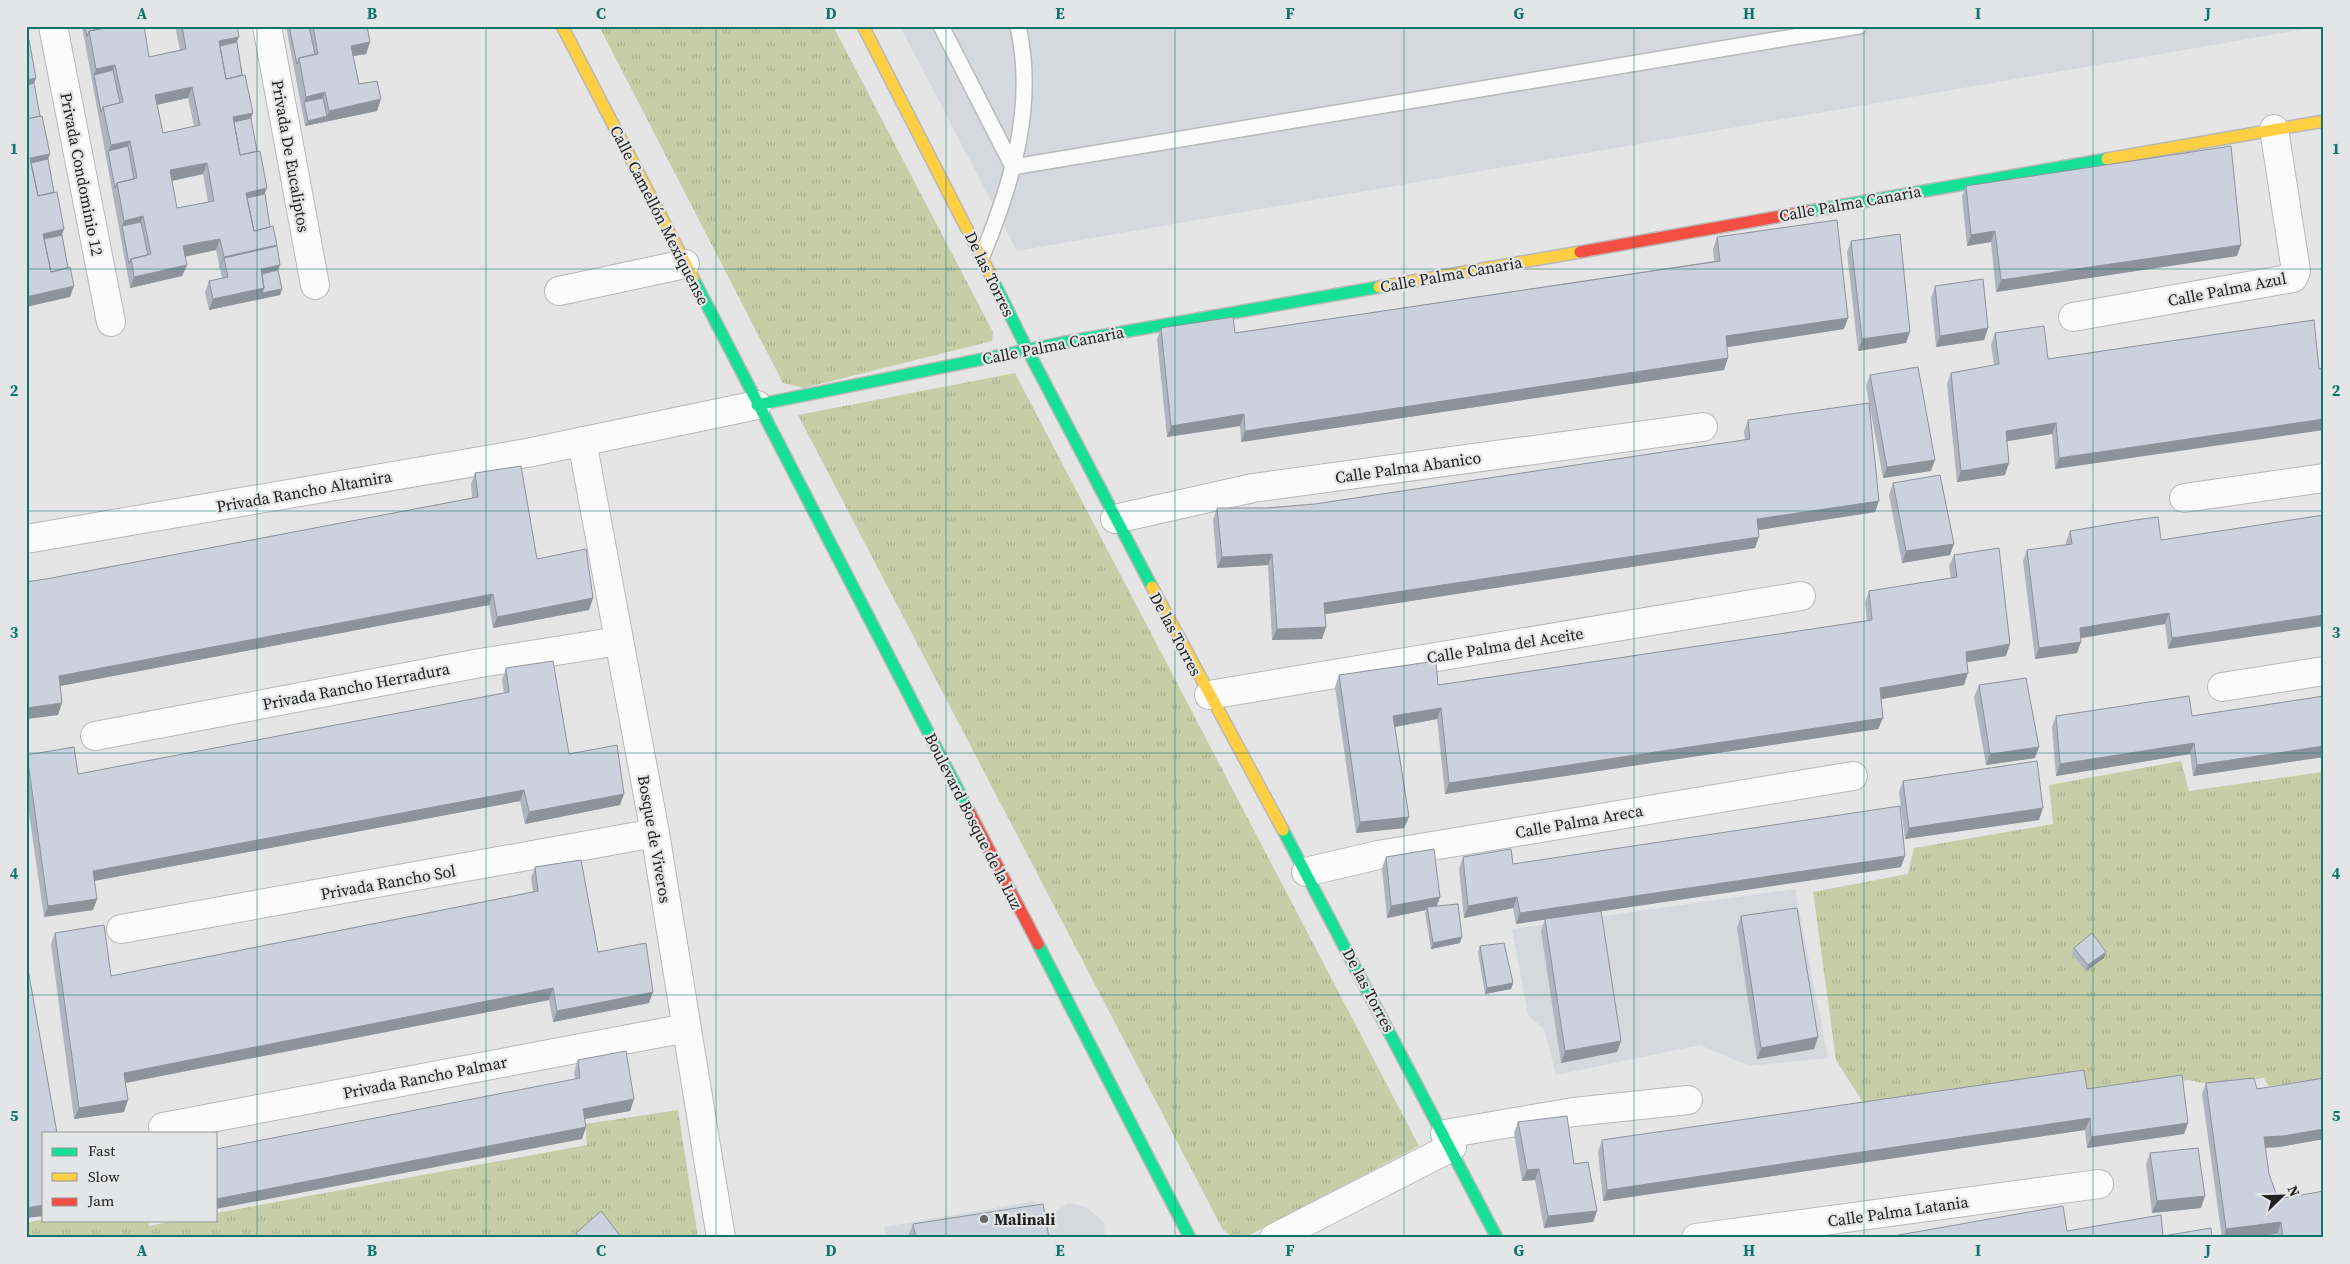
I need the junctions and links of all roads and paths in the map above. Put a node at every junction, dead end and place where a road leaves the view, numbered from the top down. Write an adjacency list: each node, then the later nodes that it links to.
1 (53, 26): 16 (street, Privada Condominio 12)
2 (267, 26): 13 (street, Privada De Eucaliptos)
3 (562, 26): 12 (main road, Calle Camellón Mexiquense)
4 (863, 26): 11 (main road, De las Torres)
5 (941, 26): 10 (lane)
6 (1018, 26): 10 (lane)
7 (1859, 26): 10 (lane)
8 (2324, 121): 9 (main road, Calle Palma Canaria)
9 (2274, 129): 15 (street, Calle Palma Azul); 17 (main road, Calle Palma Canaria)
10 (1013, 167): 11 (lane)
11 (982, 256): 17 (main road, De las Torres)
12 (685, 264): 14 (street); 18 (main road, Calle Camellón Mexiquense)
13 (315, 285)
14 (558, 291)
15 (2073, 317)
16 (111, 322)
17 (1026, 349): 18 (main road, Calle Palma Canaria); 23 (main road, De las Torres)
18 (757, 405): 20 (street, Calle Palma Canaria); 41 (main road, Boulevard Bosque de la Luz)
19 (1703, 427): 23 (street, Calle Palma Abanico)
20 (582, 441): 24 (street, Privada Rancho Altamira); 26 (street, Bosque de Viveros)
21 (2324, 478): 22 (street)
22 (2184, 498)
23 (1115, 519): 29 (main road, De las Torres)
24 (26, 539)
25 (1800, 596): 29 (street, Calle Palma del Aceite)
26 (619, 641): 30 (street, Privada Rancho Herradura); 32 (street, Bosque de Viveros)
27 (2324, 671): 28 (street)
28 (2222, 687)
29 (1209, 696): 33 (main road, De las Torres)
30 (94, 736)
31 (1853, 776): 33 (street, Calle Palma Areca)
32 (655, 833): 34 (street, Privada Rancho Sol); 35 (street, Bosque de Viveros)
33 (1306, 872): 38 (main road, De las Torres)
34 (121, 929)
35 (687, 1028): 37 (street, Privada Rancho Palmar); 40 (street, Bosque de Viveros)
36 (1688, 1100): 38 (street)
37 (163, 1127)
38 (1448, 1141): 42 (street); 43 (main road, De las Torres)
39 (2100, 1184): 44 (street, Calle Palma Latania)
40 (721, 1238)
41 (1190, 1238)
42 (1274, 1238)
43 (1497, 1238)
44 (1696, 1238)

